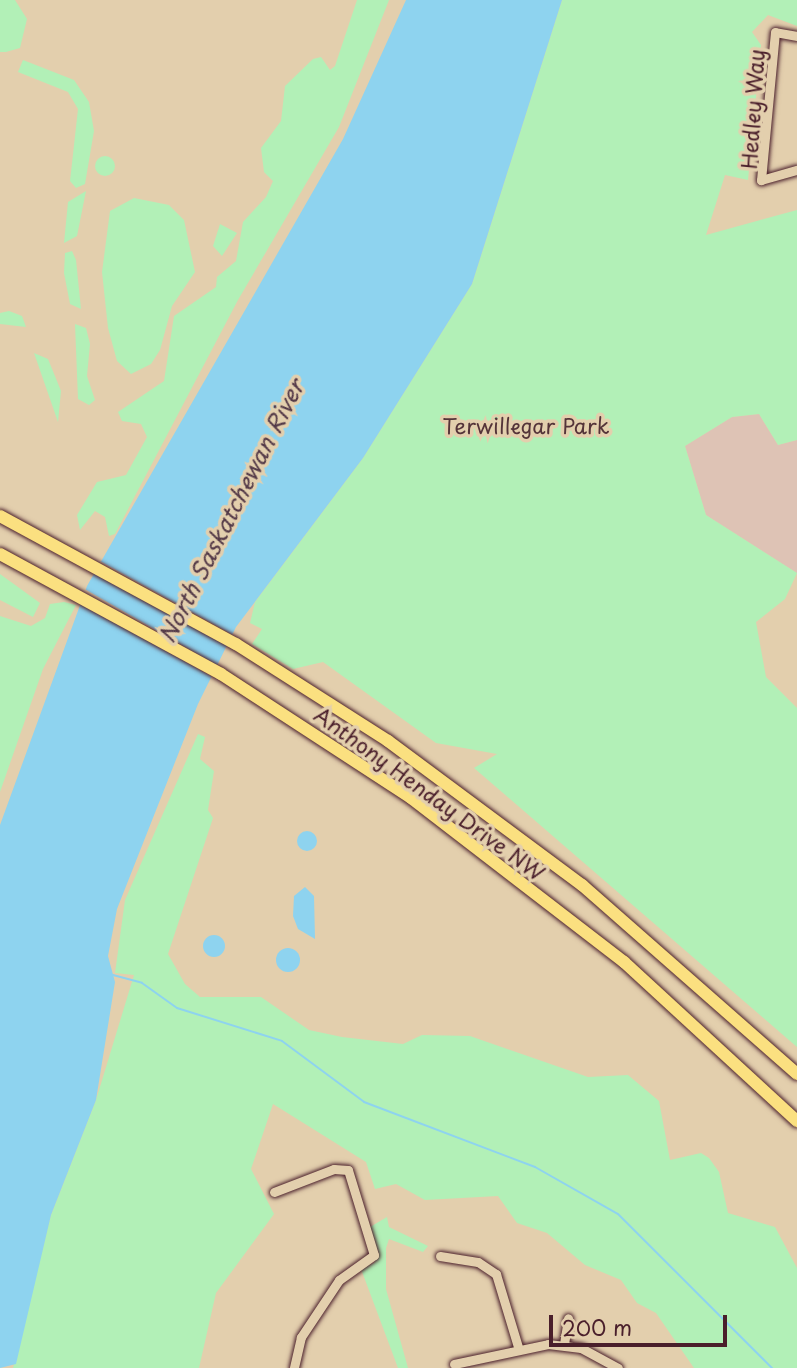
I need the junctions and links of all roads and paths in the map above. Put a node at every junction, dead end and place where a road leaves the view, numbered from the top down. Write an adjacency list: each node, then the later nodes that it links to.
1 (797, 36): 2 (street, Hedley Way)
2 (797, 170)
3 (3, 517): 5 (highway, Anthony Henday Drive NW)
4 (0, 554): 6 (highway, Anthony Henday Drive NW)
5 (797, 1074)
6 (797, 1121)
7 (274, 1192): 13 (street)
8 (440, 1256): 11 (street)
9 (568, 1318): 10 (street)
10 (564, 1344): 11 (street); 14 (street)
11 (518, 1347): 12 (street)
12 (453, 1364)
13 (294, 1368)
14 (618, 1368)

